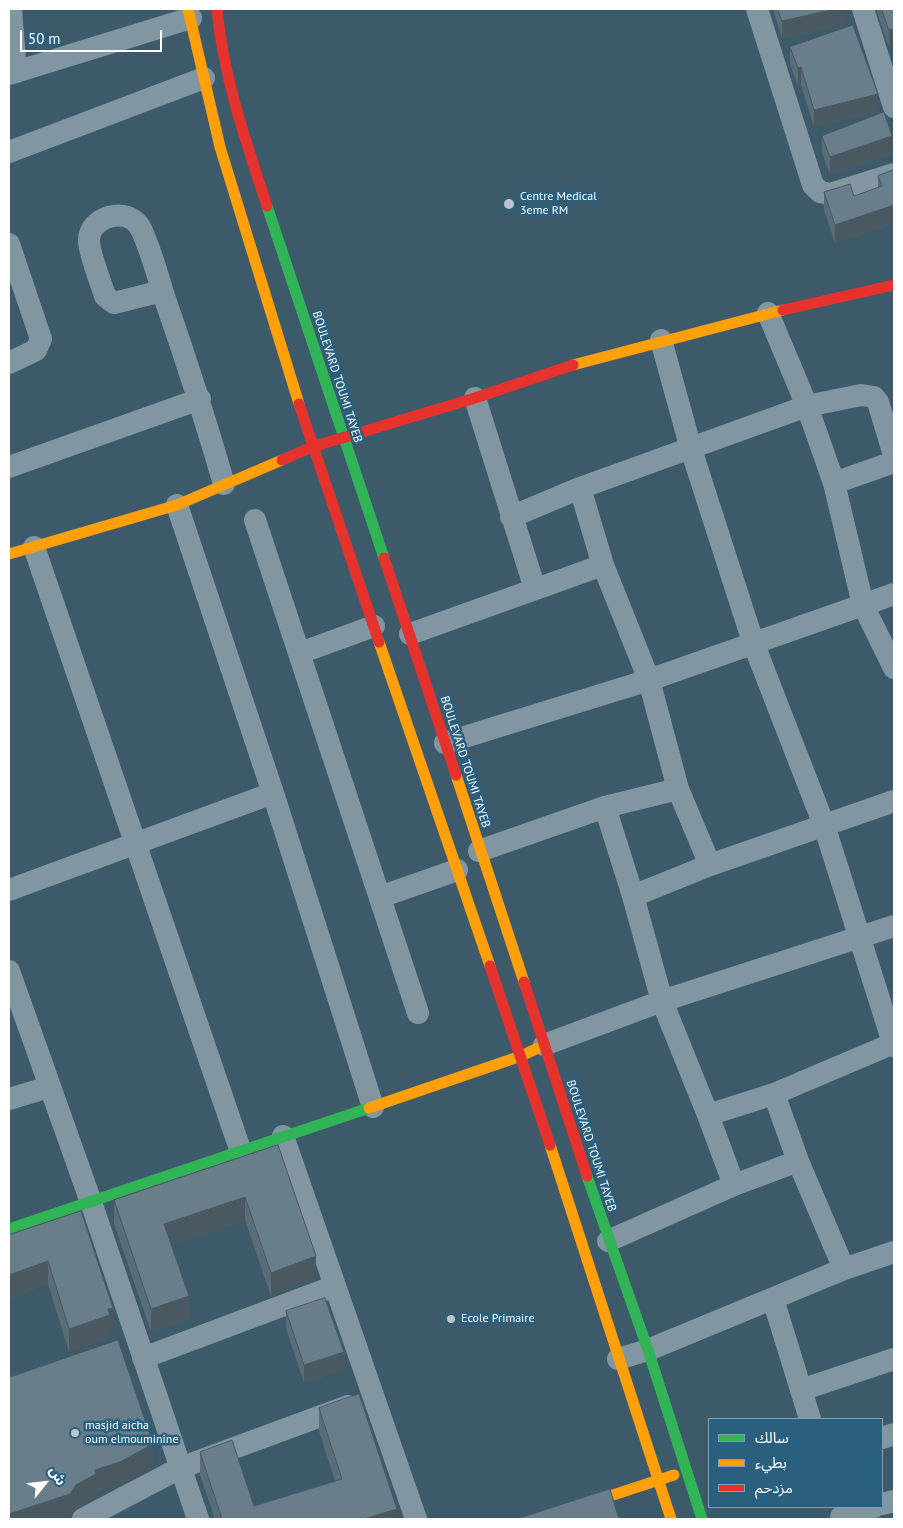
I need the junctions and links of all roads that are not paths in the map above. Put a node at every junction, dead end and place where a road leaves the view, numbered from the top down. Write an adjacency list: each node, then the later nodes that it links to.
1 (11, 9): 6 (street)
2 (217, 9): 20 (main road, BOULEVARD TOUMI TAYEB)
3 (757, 9): 10 (street)
4 (863, 9): 8 (street)
5 (178, 14): 6 (street); 7 (main road)
6 (12, 73)
7 (204, 78): 9 (street); 21 (main road)
8 (894, 107)
9 (9, 152)
10 (894, 174)
11 (9, 244): 16 (street)
12 (894, 285): 14 (main road)
13 (162, 291): 18 (street)
14 (768, 313): 15 (main road); 19 (street)
15 (661, 340): 17 (main road); 22 (street)
16 (9, 363)
17 (475, 398): 20 (main road); 30 (street)
18 (200, 400): 25 (street); 27 (street)
19 (807, 406): 22 (street); 23 (street); 26 (street)
20 (342, 437): 21 (main road); 39 (main road, BOULEVARD TOUMI TAYEB)
21 (312, 447): 27 (main road); 38 (main road)
22 (691, 449): 28 (street); 40 (street)
23 (894, 455)
24 (894, 462): 26 (street)
25 (9, 467)
26 (834, 483): 37 (street)
27 (224, 484): 29 (main road)
28 (580, 488): 30 (street); 34 (street)
29 (177, 505): 32 (main road); 46 (street)
30 (511, 517): 35 (street)
31 (255, 520): 41 (street)
32 (34, 547): 33 (main road); 50 (street)
33 (9, 554)
34 (603, 565): 35 (street); 43 (street)
35 (535, 589): 39 (street)
36 (894, 594): 37 (street)
37 (863, 604): 40 (street); 42 (street)
38 (374, 626): 41 (street); 53 (main road)
39 (410, 634): 44 (main road, BOULEVARD TOUMI TAYEB)
40 (753, 642): 43 (street); 49 (street)
41 (300, 653): 56 (street)
42 (894, 668)
43 (649, 680): 44 (street); 45 (street)
44 (445, 743): 51 (main road, BOULEVARD TOUMI TAYEB)
45 (678, 789): 48 (street); 52 (street)
46 (273, 793): 50 (street); 68 (street)
47 (894, 801): 49 (street)
48 (605, 807): 51 (street); 55 (street)
49 (824, 825): 52 (street); 58 (street)
50 (135, 843): 54 (street); 71 (street)
51 (479, 851): 63 (main road, BOULEVARD TOUMI TAYEB)
52 (710, 866): 55 (street)
53 (457, 870): 56 (street); 64 (main road)
54 (9, 890)
55 (633, 896): 60 (street)
56 (380, 897): 61 (street)
57 (894, 926): 58 (street)
58 (861, 937): 60 (street); 62 (street)
59 (9, 974): 65 (street)
60 (662, 1001): 63 (street); 69 (street)
61 (418, 1013)
62 (894, 1044): 66 (street)
63 (544, 1045): 64 (main road); 76 (main road, BOULEVARD TOUMI TAYEB)
64 (521, 1056): 68 (main road); 83 (main road)
65 (49, 1087): 67 (street); 74 (street)
66 (774, 1094): 69 (street); 72 (street)
67 (9, 1099)
68 (373, 1107): 70 (main road)
69 (708, 1115): 73 (street)
70 (283, 1136): 71 (main road); 79 (street)
71 (241, 1152): 74 (main road)
72 (798, 1161): 73 (street); 78 (street)
73 (734, 1185): 76 (street)
74 (91, 1202): 75 (main road); 81 (street)
75 (9, 1229)
76 (608, 1241): 82 (main road, BOULEVARD TOUMI TAYEB)
77 (894, 1252): 78 (street)
78 (844, 1269): 80 (street)
79 (335, 1286): 81 (street); 86 (street)
80 (773, 1300): 82 (street); 85 (street)
81 (133, 1349): 88 (street)
82 (648, 1350): 83 (street); 89 (main road, BOULEVARD TOUMI TAYEB)
83 (618, 1359): 90 (main road)
84 (894, 1359): 85 (street)
85 (801, 1390): 87 (street)
86 (374, 1396): 88 (street); 96 (street)
87 (810, 1418)
88 (180, 1468): 94 (street); 95 (street)
89 (686, 1472): 90 (main road); 91 (main road, BOULEVARD TOUMI TAYEB)
90 (658, 1480): 97 (main road); 98 (main road)
91 (701, 1494): 99 (main road, BOULEVARD TOUMI TAYEB)
92 (869, 1508): 93 (street)
93 (840, 1514)
94 (83, 1519)
95 (198, 1519)
96 (416, 1519)
97 (540, 1519)
98 (671, 1519)
99 (702, 1519)

